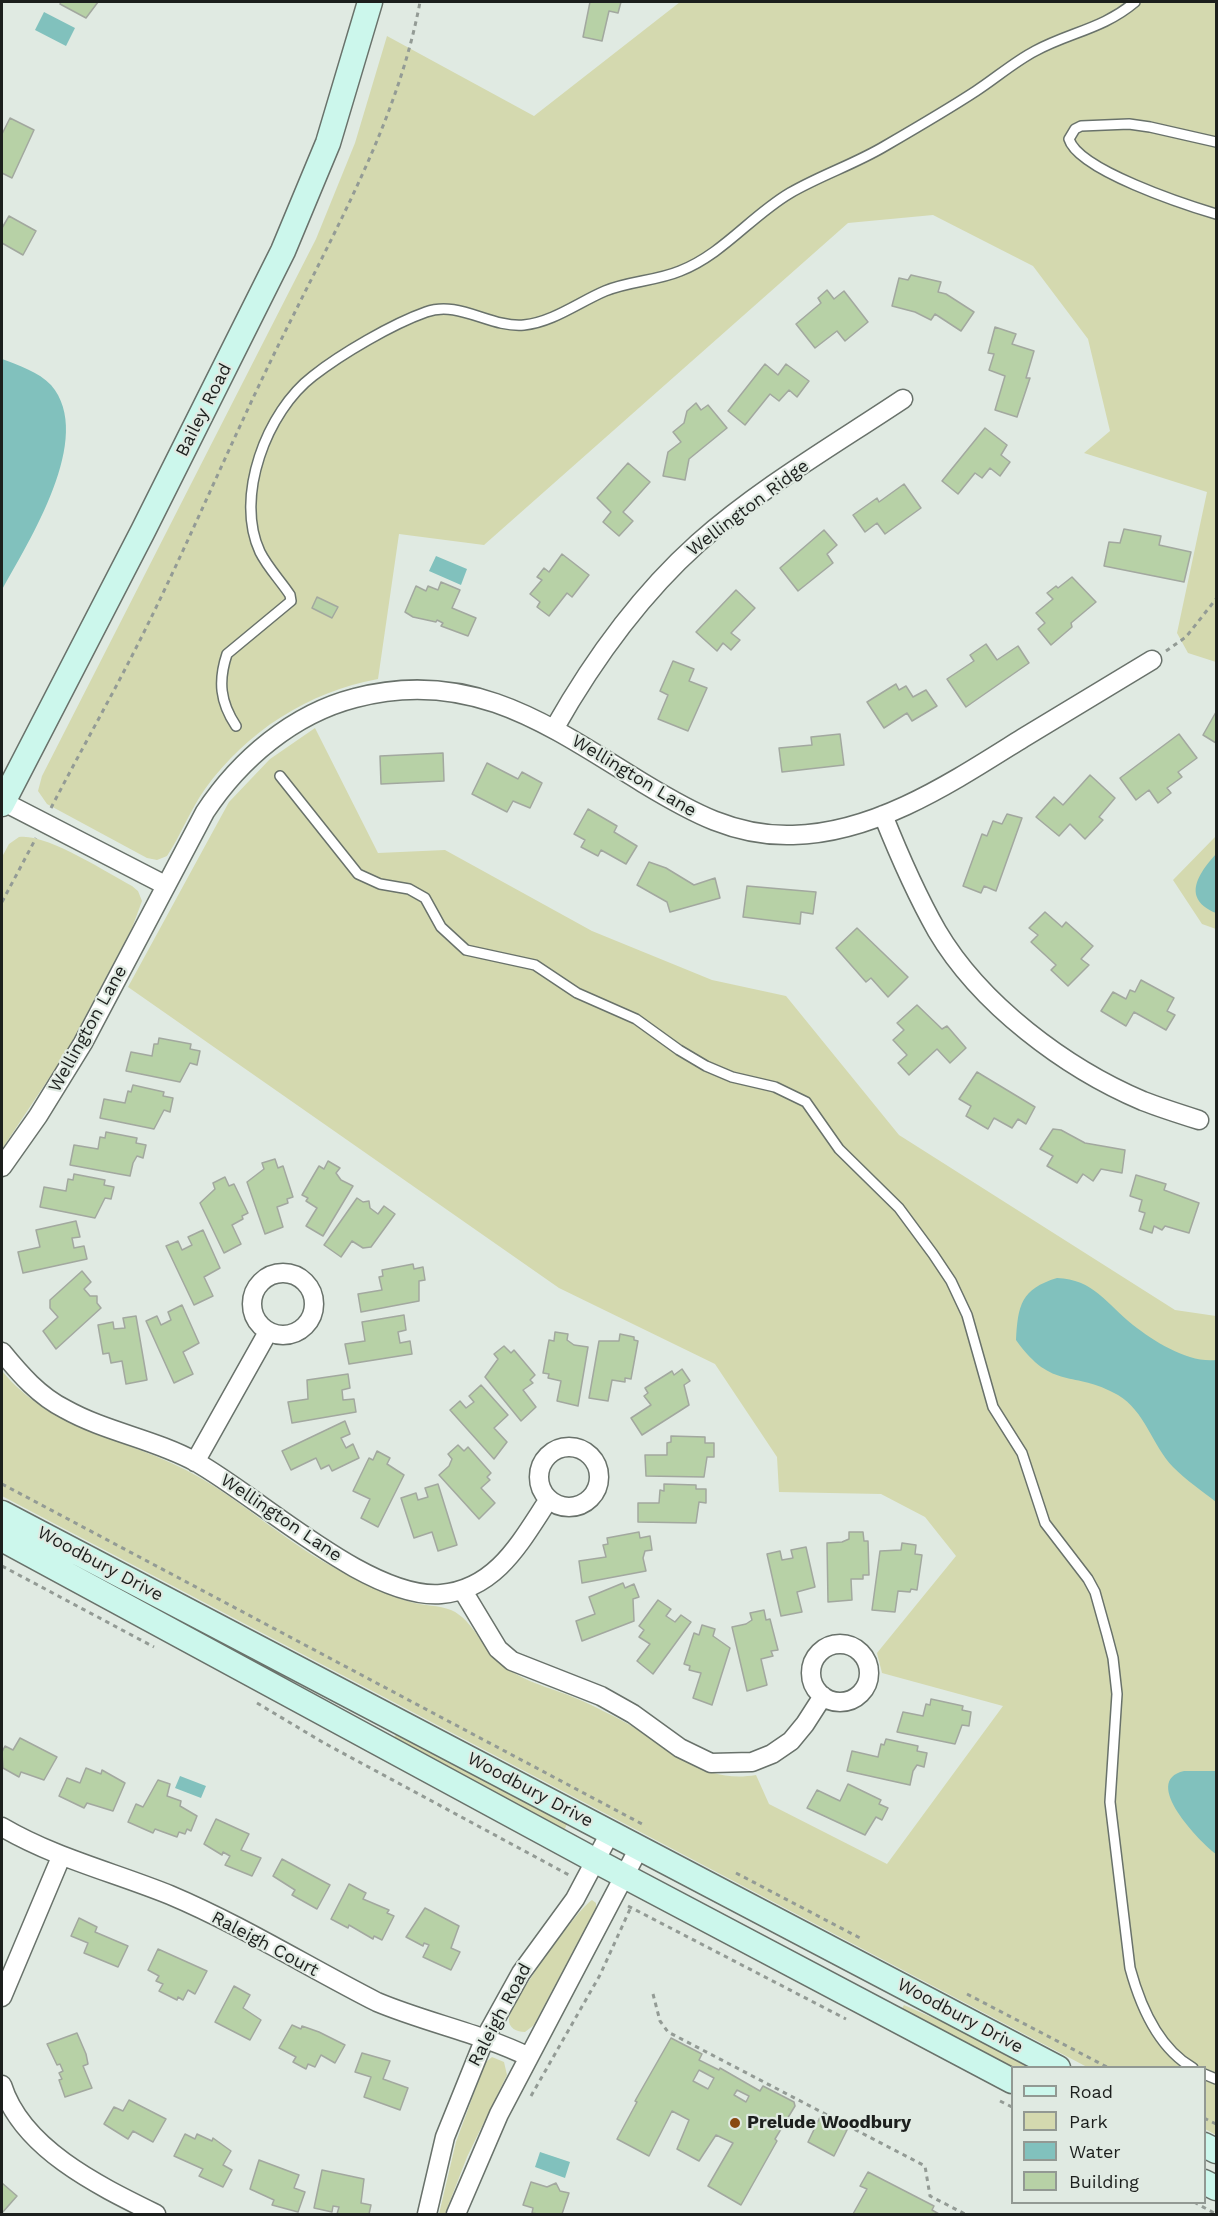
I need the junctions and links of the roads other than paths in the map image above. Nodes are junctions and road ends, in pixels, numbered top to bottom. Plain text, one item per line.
1 (370, 2) edge
2 (1135, 2) edge
3 (1216, 142) edge
4 (1216, 214) edge
5 (903, 399) dead end
6 (1152, 660) road end
7 (236, 726) dead end
8 (554, 729) junction
9 (280, 776) dead end
10 (2, 802) edge
11 (883, 815) junction
12 (165, 885) junction
13 (1199, 1120) dead end
14 (2, 1167) edge
15 (268, 1332) dead end
16 (2, 1352) edge
17 (195, 1462) junction
18 (549, 1499) dead end
19 (2, 1513) edge
20 (2, 1539) edge
21 (463, 1591) junction
22 (823, 1696) dead end
23 (2, 1827) edge
24 (610, 1833) junction
25 (643, 1837) junction
26 (61, 1857) junction
27 (596, 1861) junction
28 (625, 1876) junction
29 (2, 1997) edge
30 (485, 2038) junction
31 (529, 2057) junction
32 (1056, 2066) edge
33 (1192, 2066) edge
34 (1011, 2080) edge
35 (2, 2085) edge
36 (156, 2214) edge
37 (427, 2214) edge
38 (456, 2214) edge

1 - 10 main road, Bailey Road
2 - 7 lane
3 - 4 lane
5 - 8 street, Wellington Ridge
6 - 11 street, Wellington Lane
8 - 11 street, Wellington Lane
8 - 12 street, Wellington Lane
9 - 33 lane
10 - 12 street
11 - 13 street
12 - 14 street, Wellington Lane
15 - 17 street
16 - 17 street, Wellington Lane
17 - 21 street, Wellington Lane
18 - 21 street, Wellington Lane
19 - 24 main road, Woodbury Drive
20 - 27 main road, Woodbury Drive
21 - 22 street
23 - 26 street, Raleigh Court
24 - 25 main road, Woodbury Drive
24 - 27 street, Raleigh Road
25 - 28 street
25 - 32 main road, Woodbury Drive
26 - 29 street
26 - 30 street, Raleigh Court
27 - 28 main road, Woodbury Drive
27 - 30 street, Raleigh Road
28 - 31 street
28 - 34 main road, Woodbury Drive
30 - 31 street, Raleigh Court
30 - 37 street, Raleigh Road
31 - 38 street
35 - 36 street

